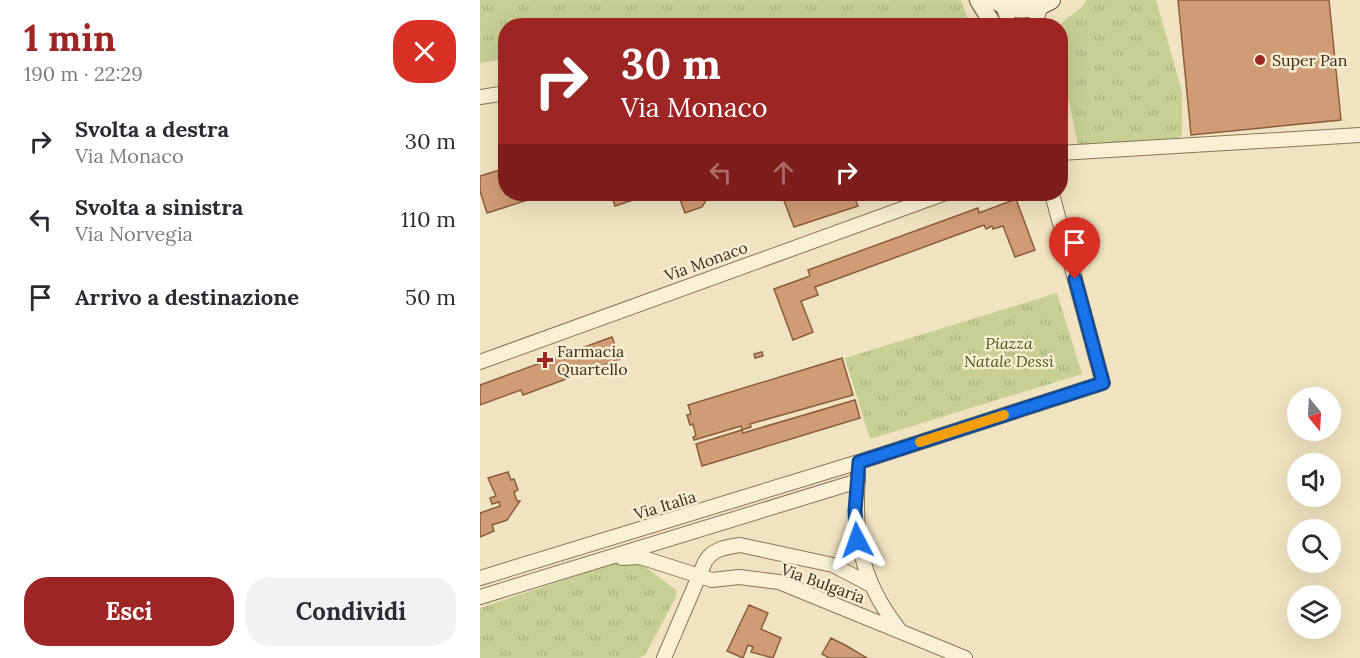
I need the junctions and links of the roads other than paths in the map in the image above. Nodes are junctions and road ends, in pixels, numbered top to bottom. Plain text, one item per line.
1 (978, 0) edge
2 (999, 3) edge
3 (1046, 3) edge
4 (989, 18) edge
5 (1006, 18) edge
6 (1038, 18) edge
7 (498, 94) edge
8 (480, 97) edge
9 (1360, 135) edge
10 (1068, 153) edge
11 (924, 201) edge
12 (1054, 201) edge
13 (480, 362) edge
14 (859, 462) junction
15 (858, 481) junction
16 (605, 558) junction
17 (697, 576) junction
18 (480, 578) edge
19 (872, 585) junction
20 (480, 597) edge
21 (879, 600) junction
22 (866, 616) junction
23 (899, 629) junction
24 (664, 658) edge
25 (965, 658) edge

1 - 4 street
2 - 3 main road
2 - 5 street
3 - 6 street
7 - 8 street
9 - 10 street
11 - 13 street, Via Monaco
12 - 14 street
14 - 15 street, Via Bulgaria
14 - 18 street, Via Italia
15 - 16 street, Via Italia
15 - 19 street, Via Bulgaria
16 - 17 street, Via Bulgaria
16 - 20 street, Via Italia
17 - 19 street, Via Bulgaria
17 - 22 street, Via Bulgaria
17 - 24 street, Via Bulgaria
19 - 21 street, Via Bulgaria
21 - 22 street, Via Bulgaria
21 - 23 street, Via Bulgaria
22 - 23 street, Via Bulgaria
23 - 25 street, Via Bulgaria

